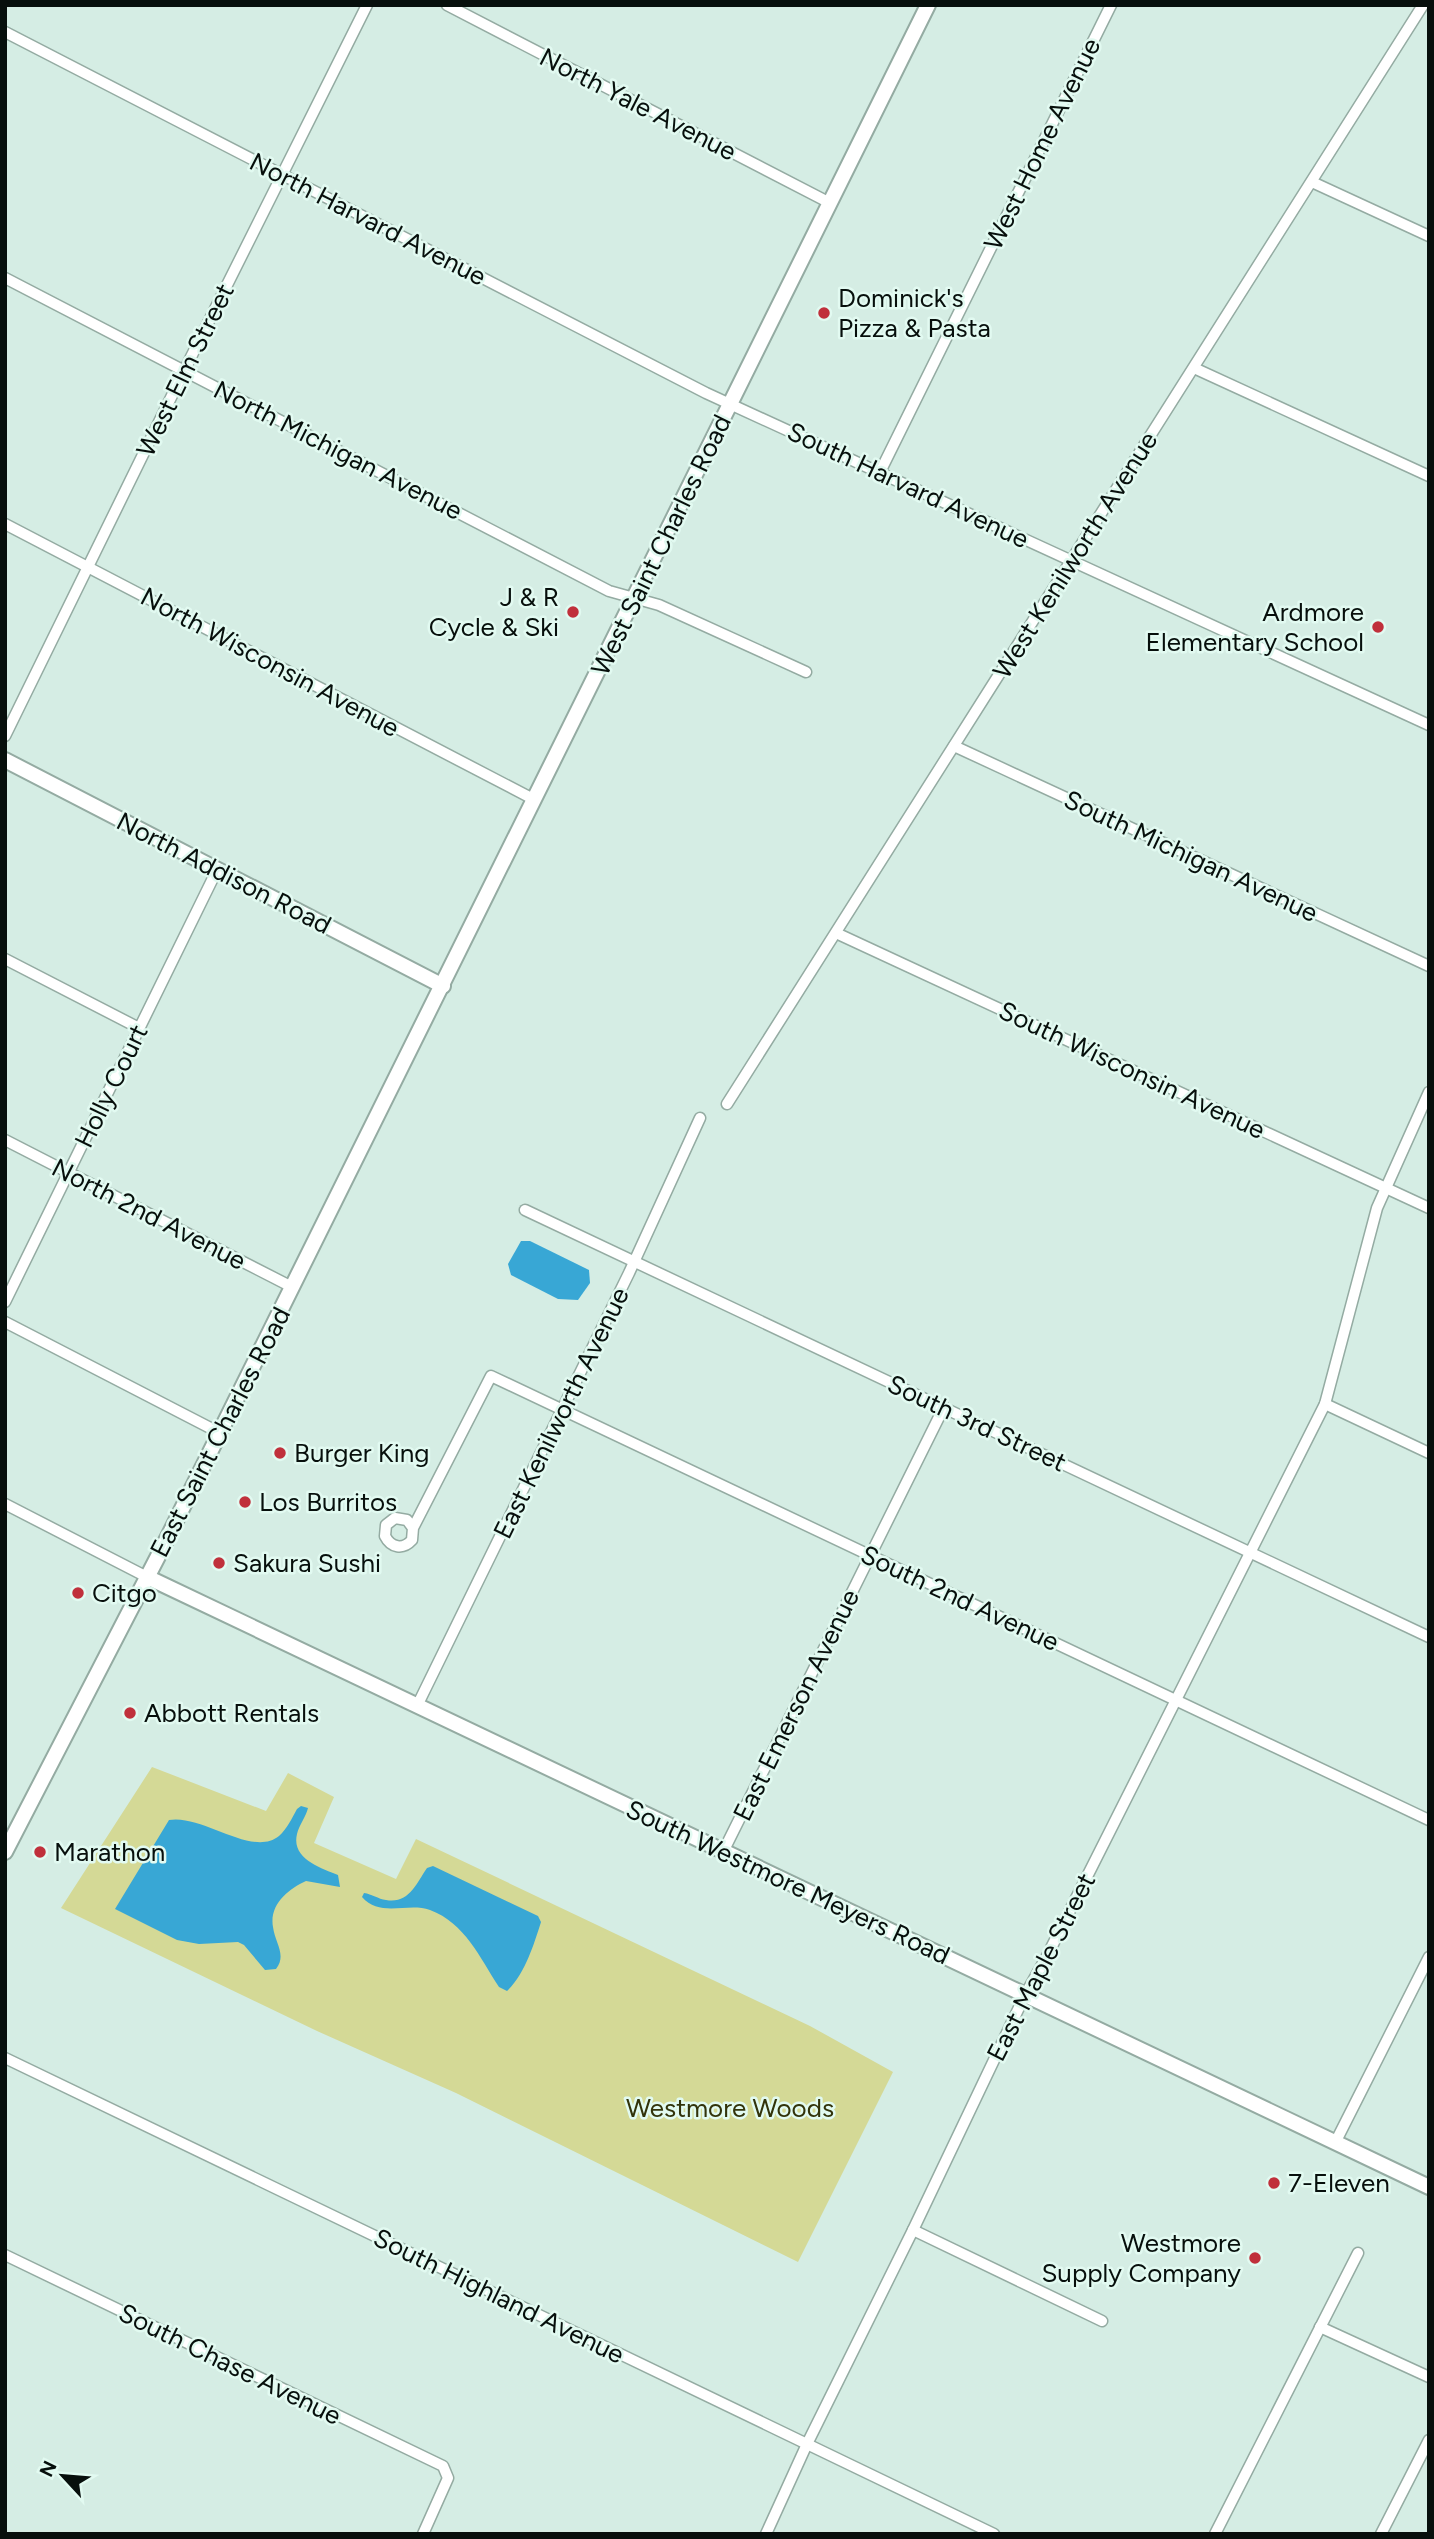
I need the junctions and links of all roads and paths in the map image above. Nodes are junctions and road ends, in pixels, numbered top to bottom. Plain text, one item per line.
1 (367, 5) edge
2 (447, 5) edge
3 (1111, 5) edge
4 (1423, 5) edge
5 (925, 6) edge
6 (5, 32) edge
7 (282, 175) junction
8 (1311, 182) junction
9 (830, 203) junction
10 (1429, 236) edge
11 (5, 278) edge
12 (1194, 368) junction
13 (184, 371) junction
14 (731, 404) junction
15 (880, 472) junction
16 (1429, 476) edge
17 (5, 524) edge
18 (1072, 560) junction
19 (88, 567) junction
20 (634, 598) junction
21 (806, 672) dead end
22 (1429, 725) edge
23 (5, 736) edge
24 (954, 747) junction
25 (5, 760) edge
26 (535, 800) junction
27 (217, 870) junction
28 (836, 933) junction
29 (5, 959) edge
30 (1429, 966) edge
31 (443, 986) junction
32 (139, 1028) junction
33 (393, 1084) joint
34 (1429, 1092) edge
35 (727, 1104) dead end
36 (700, 1118) dead end
37 (5, 1140) edge
38 (69, 1172) junction
39 (1384, 1188) junction
40 (1429, 1208) edge
41 (525, 1210) dead end
42 (635, 1262) junction
43 (292, 1287) junction
44 (5, 1302) edge
45 (5, 1322) edge
46 (1325, 1404) junction
47 (944, 1407) junction
48 (561, 1410) junction
49 (220, 1433) junction
50 (1429, 1453) edge
51 (5, 1504) edge
52 (414, 1528) dead end
53 (1250, 1553) junction
54 (870, 1556) junction
55 (147, 1577) junction
56 (1429, 1637) edge
57 (1177, 1701) junction
58 (417, 1706) junction
59 (1429, 1820) edge
60 (7, 1843) edge
61 (723, 1852) junction
62 (1429, 1957) edge
63 (1025, 1995) junction
64 (5, 2058) edge
65 (1335, 2143) junction
66 (1429, 2187) edge
67 (913, 2230) junction
68 (1358, 2253) dead end
69 (5, 2255) edge
70 (1102, 2321) dead end
71 (1320, 2328) junction
72 (1429, 2377) edge
73 (1429, 2440) edge
74 (807, 2444) junction
75 (423, 2534) edge
76 (766, 2534) edge
77 (994, 2534) edge
78 (1215, 2534) edge
79 (1381, 2534) edge

1 - 7 street, West Elm Street
2 - 9 street, North Yale Avenue
3 - 15 street, West Home Avenue
4 - 8 street, West Kenilworth Avenue
5 - 9 main road, West Saint Charles Road
6 - 7 street, North Harvard Avenue
7 - 13 street, West Elm Street
7 - 14 street, North Harvard Avenue
8 - 10 street
8 - 12 street, West Kenilworth Avenue
9 - 14 main road, West Saint Charles Road
11 - 13 street, North Michigan Avenue
12 - 16 street
12 - 18 street, West Kenilworth Avenue
13 - 19 street, West Elm Street
13 - 20 street, North Michigan Avenue
14 - 15 street, South Harvard Avenue
14 - 20 main road, West Saint Charles Road
15 - 18 street, South Harvard Avenue
17 - 19 street, North Wisconsin Avenue
18 - 22 street, South Harvard Avenue
18 - 24 street, West Kenilworth Avenue
19 - 23 street, West Elm Street
19 - 26 street, North Wisconsin Avenue
20 - 21 street
20 - 26 main road, West Saint Charles Road
24 - 28 street, West Kenilworth Avenue
24 - 30 street, South Michigan Avenue
25 - 27 main road, North Addison Road
26 - 31 main road, West Saint Charles Road
27 - 31 main road, North Addison Road
27 - 32 street, Holly Court
28 - 35 street, West Kenilworth Avenue
28 - 39 street, South Wisconsin Avenue
29 - 32 street
31 - 33 main road, West Saint Charles Road
32 - 38 street, Holly Court
33 - 43 main road, East Saint Charles Road
34 - 39 street, East Maple Street
36 - 42 street, East Kenilworth Avenue
37 - 38 street, North 2nd Avenue
38 - 43 street, North 2nd Avenue
38 - 44 street, Holly Court
39 - 40 street, South Wisconsin Avenue
39 - 46 street, East Maple Street
41 - 42 street, South 3rd Street
42 - 47 street, South 3rd Street
42 - 48 street, East Kenilworth Avenue
43 - 49 main road, East Saint Charles Road
45 - 49 street
46 - 50 street
46 - 53 street, East Maple Street
47 - 53 street, South 3rd Street
47 - 54 street, East Emerson Avenue
48 - 52 street, South 2nd Avenue
48 - 54 street, South 2nd Avenue
48 - 58 street, East Kenilworth Avenue
49 - 55 main road, East Saint Charles Road
51 - 55 street
53 - 56 street, South 3rd Street
53 - 57 street, East Maple Street
54 - 57 street, South 2nd Avenue
54 - 61 street, East Emerson Avenue
55 - 58 main road, South Westmore Meyers Road
55 - 60 main road, East Saint Charles Road
57 - 59 street, South 2nd Avenue
57 - 63 street, East Maple Street
58 - 61 main road, South Westmore Meyers Road
61 - 63 main road, South Westmore Meyers Road
62 - 65 street
63 - 65 main road, South Westmore Meyers Road
63 - 67 street, East Maple Street
64 - 74 street, South Highland Avenue
65 - 66 main road, South Westmore Meyers Road
67 - 70 street
67 - 74 street, East Maple Street
68 - 71 street
69 - 75 street, South Chase Avenue
71 - 72 street
71 - 78 street
73 - 79 street
74 - 76 street, East Maple Street
74 - 77 street, South Highland Avenue

